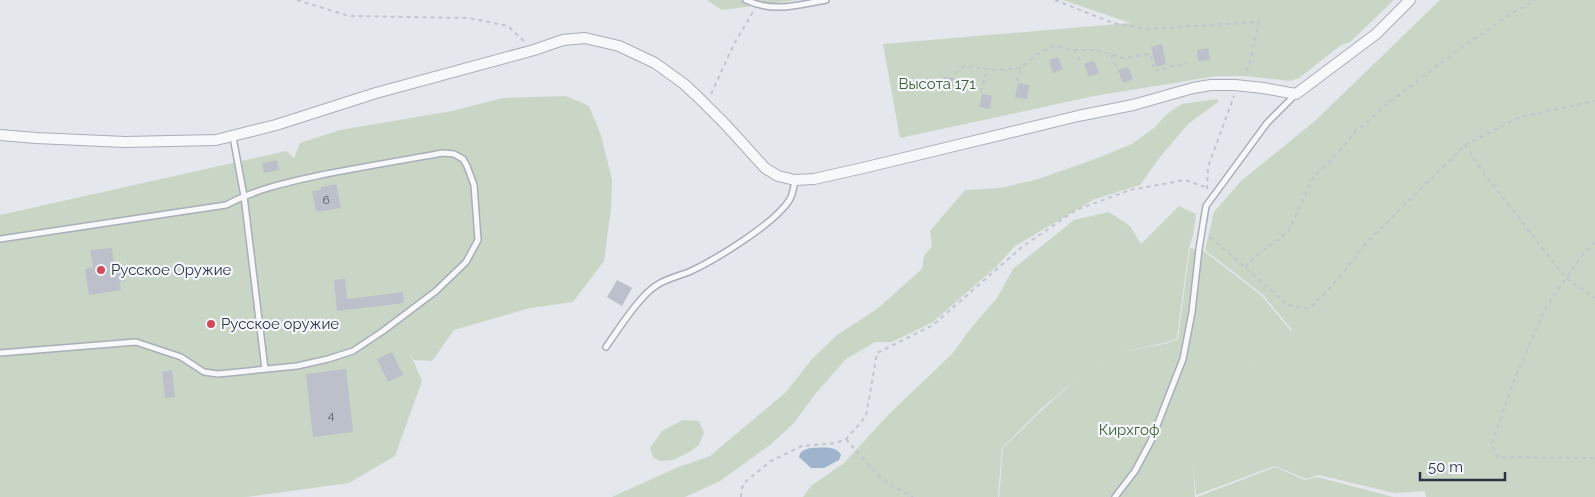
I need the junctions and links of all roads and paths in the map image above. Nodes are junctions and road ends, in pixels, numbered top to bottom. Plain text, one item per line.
1 (297, 0) edge
2 (746, 0) edge
3 (826, 0) edge
4 (1056, 0) edge
5 (1410, 0) edge
6 (1535, 0) edge
7 (757, 5) junction
8 (534, 50) junction
9 (1074, 50) junction
10 (1112, 55) junction
11 (1081, 62) dead end
12 (1187, 63) dead end
13 (1024, 65) junction
14 (1117, 68) dead end
15 (990, 69) junction
16 (955, 73) dead end
17 (1244, 76) dead end
18 (1017, 82) dead end
19 (1238, 85) junction
20 (981, 92) dead end
21 (1296, 94) junction
22 (1595, 101) edge
23 (706, 106) junction
24 (0, 134) edge
25 (233, 137) junction
26 (1465, 145) junction
27 (795, 180) junction
28 (1218, 191) junction
29 (244, 196) junction
30 (1206, 206) junction
31 (1202, 231) junction
32 (0, 239) edge
33 (1595, 242) edge
34 (1244, 268) junction
35 (1566, 278) junction
36 (1595, 298) edge
37 (606, 347) dead end
38 (0, 353) edge
39 (265, 369) junction
40 (846, 439) junction
41 (1595, 458) edge
42 (741, 497) edge
43 (913, 497) edge
44 (1116, 497) edge

1 - 8 path
2 - 7 lane
3 - 7 lane
4 - 17 path
5 - 21 street
6 - 34 path
7 - 23 path
8 - 23 street
8 - 25 street
9 - 10 path
9 - 11 path
9 - 13 path
10 - 12 path
10 - 14 path
13 - 15 path
13 - 18 path
15 - 16 path
15 - 20 path
19 - 21 street
19 - 27 street
19 - 30 path
21 - 28 lane
22 - 26 path
23 - 27 street
24 - 25 street
25 - 29 lane
26 - 34 path
26 - 35 path
27 - 37 lane
28 - 30 lane
28 - 40 path
29 - 32 lane
29 - 39 lane
29 - 39 lane
30 - 31 lane
31 - 34 path
31 - 44 lane
33 - 35 path
35 - 36 path
35 - 41 path
38 - 39 lane
40 - 42 path
40 - 43 path

